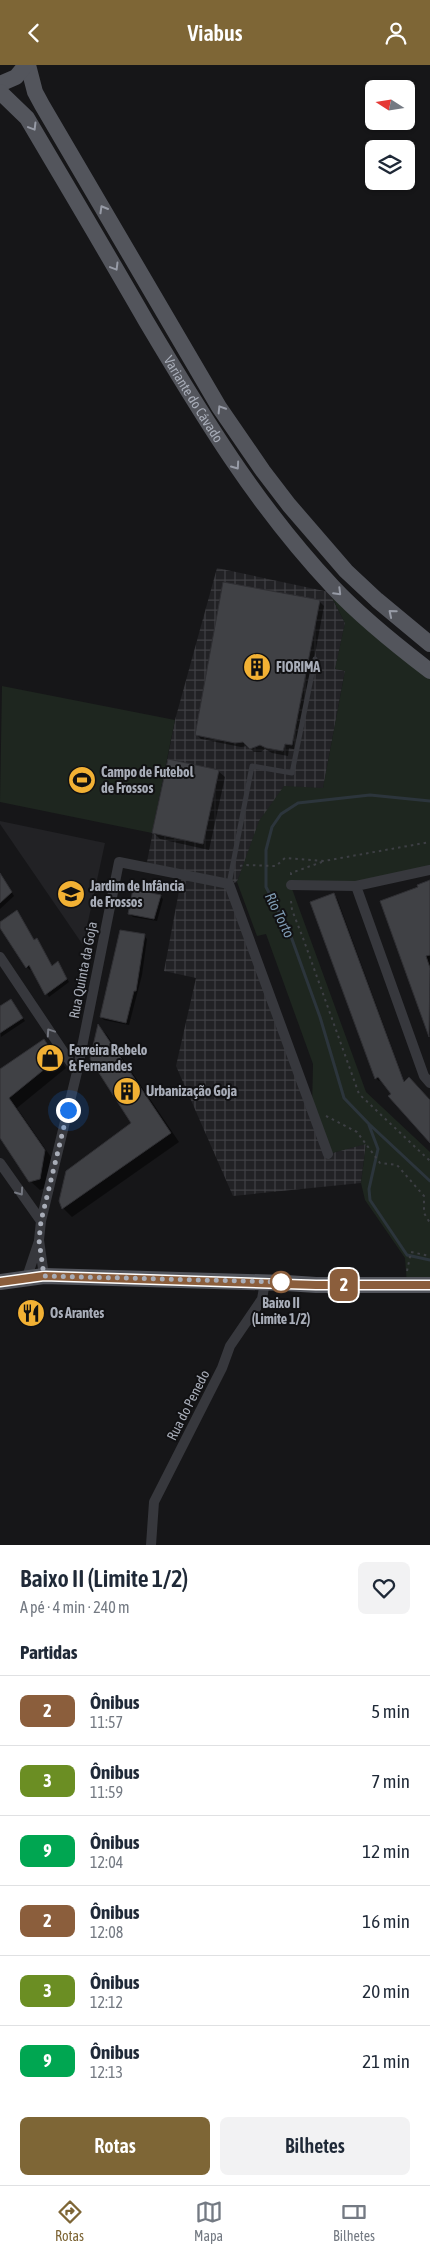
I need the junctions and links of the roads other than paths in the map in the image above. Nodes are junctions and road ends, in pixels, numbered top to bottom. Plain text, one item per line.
1 (27, 65) edge
2 (0, 84) edge
3 (0, 92) edge
4 (430, 643) edge
5 (315, 659) dead end
6 (430, 671) edge
7 (430, 870) edge
8 (229, 884) junction
9 (291, 885) road end
10 (356, 886) junction
11 (0, 957) edge
12 (77, 1072) junction
13 (430, 1083) edge
14 (328, 1154) dead end
15 (0, 1163) edge
16 (41, 1221) junction
17 (39, 1240) junction
18 (44, 1276) junction
19 (27, 1277) junction
20 (0, 1282) edge
21 (265, 1282) junction
22 (430, 1285) edge
23 (151, 1545) edge

1 - 2 main road, Variante do Cávado
4 -> 1 main road, Variante do Cávado
3 -> 6 main road, Variante do Cávado
5 - 8 lane
7 - 10 street
8 - 12 street, Rua Quinta da Goja
8 - 14 street
9 - 10 street
10 - 13 street
12 -> 11 street
12 - 16 street, Rua Quinta da Goja
15 -> 16 street
16 - 17 street, Rua Quinta da Goja
17 - 18 street, Rua Quinta da Goja
17 - 19 street, Rua Quinta da Goja
18 - 19 main road
18 - 21 main road
19 - 20 main road
21 - 22 main road
21 - 23 street, Rua do Penedo

